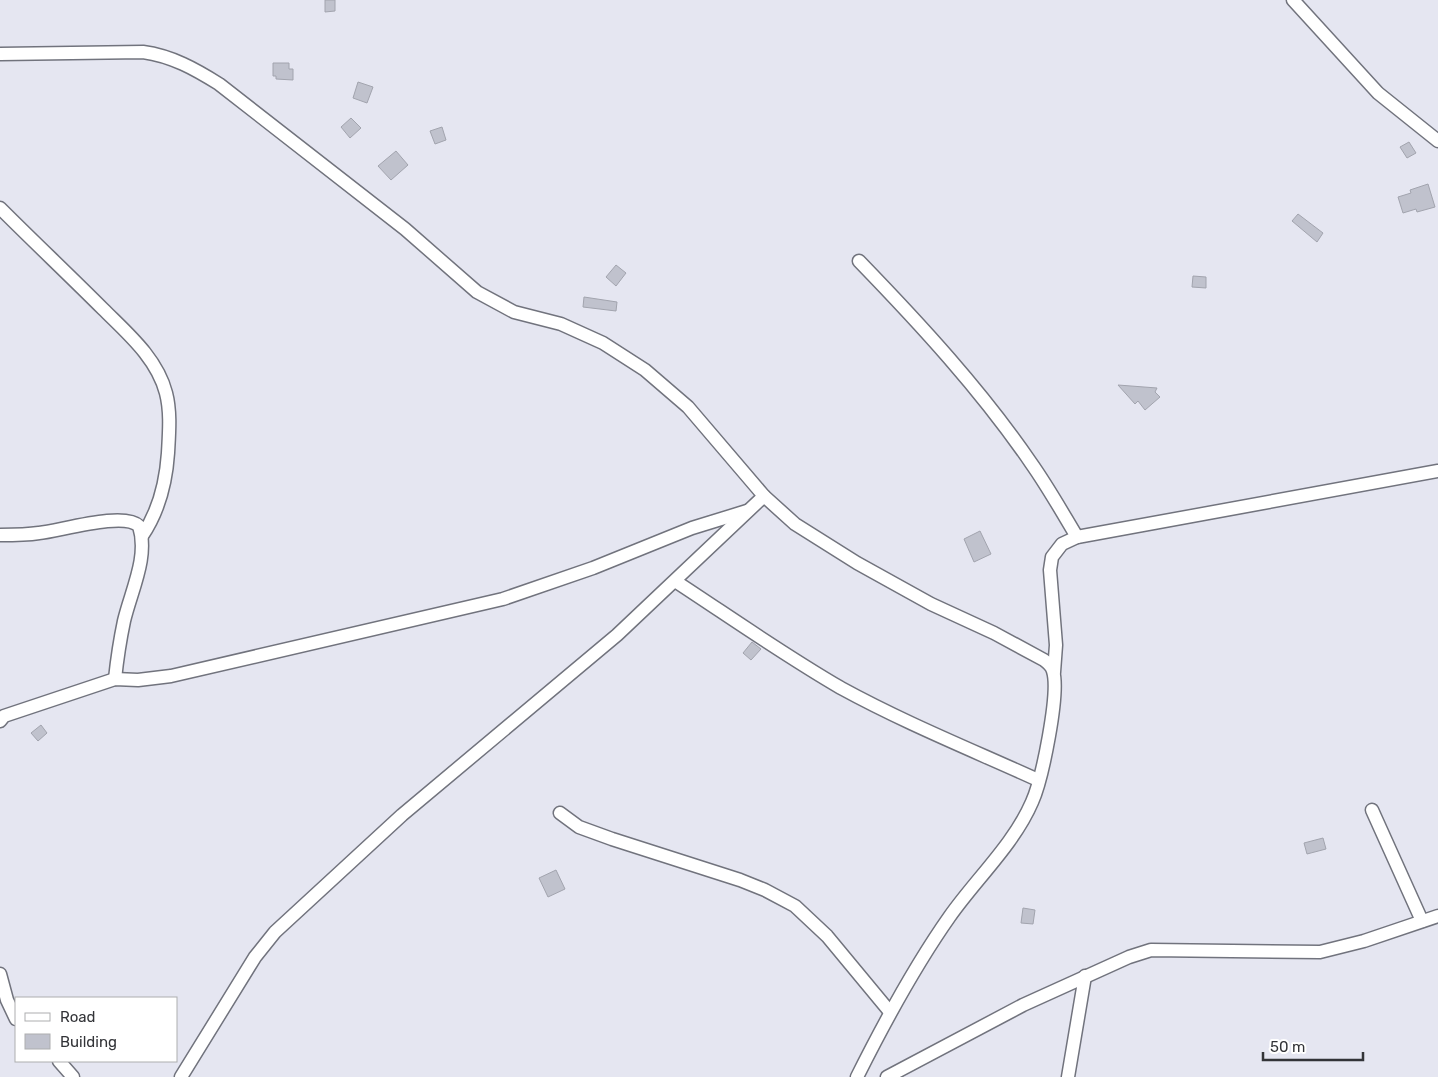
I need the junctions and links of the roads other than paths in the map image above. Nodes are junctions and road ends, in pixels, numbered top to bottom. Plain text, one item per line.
1 (1293, 0) edge
2 (0, 54) edge
3 (1438, 141) edge
4 (0, 208) edge
5 (859, 260) dead end
6 (1438, 471) edge
7 (764, 496) junction
8 (749, 511) junction
9 (0, 535) edge
10 (142, 536) junction
11 (1077, 537) junction
12 (675, 581) junction
13 (1054, 672) junction
14 (115, 679) junction
15 (0, 721) edge
16 (1038, 780) junction
17 (1372, 810) dead end
18 (560, 813) dead end
19 (1438, 916) edge
20 (1422, 922) junction
21 (0, 974) edge
22 (1085, 976) junction
23 (890, 1012) junction
24 (15, 1016) edge
25 (60, 1062) edge
26 (73, 1077) edge
27 (181, 1077) edge
28 (857, 1077) edge
29 (888, 1077) edge
30 (1068, 1077) edge

1 - 3 street
2 - 7 street
4 - 10 street
5 - 11 street
6 - 11 street
7 - 8 street
7 - 13 street
8 - 12 street
8 - 14 street
9 - 10 street
10 - 14 street
11 - 13 street
12 - 16 street
12 - 27 street
13 - 16 street
14 - 15 street
16 - 23 street
17 - 20 street
18 - 23 street
19 - 20 street
20 - 22 street
21 - 24 street
22 - 29 street
22 - 30 street
23 - 28 street
25 - 26 street

